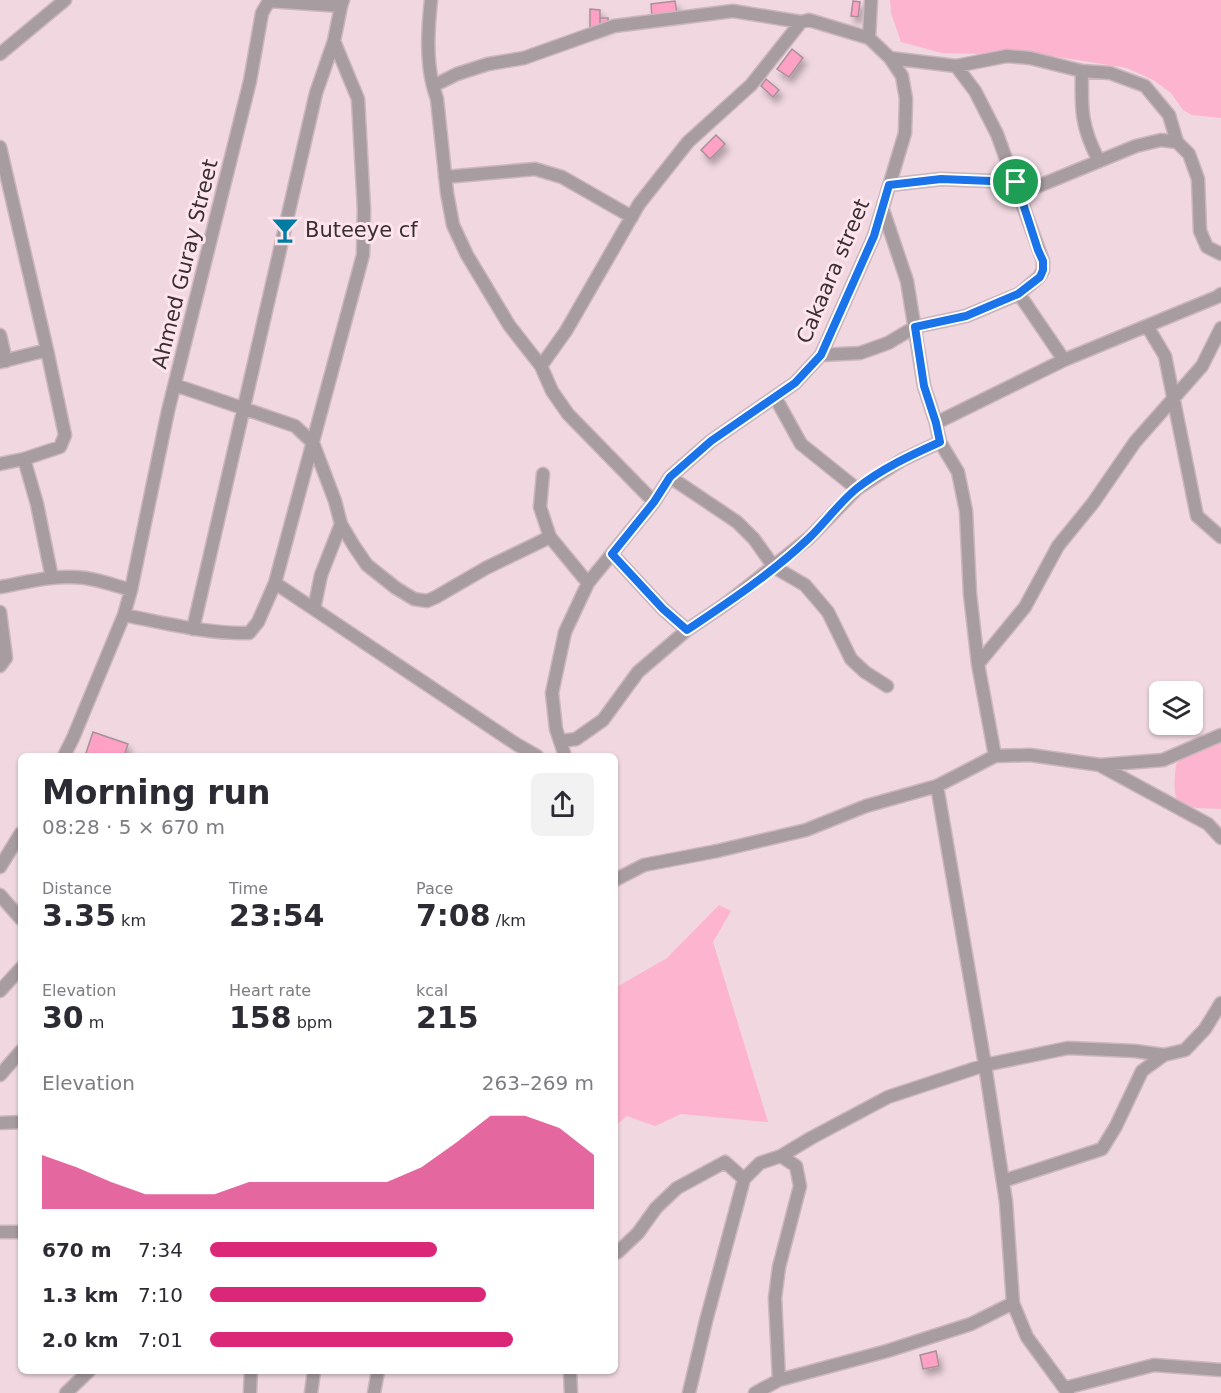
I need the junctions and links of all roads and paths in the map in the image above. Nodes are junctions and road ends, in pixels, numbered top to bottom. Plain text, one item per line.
1 (64, 0) edge
2 (268, 0) edge
3 (431, 0) edge
4 (872, 0) edge
5 (342, 3) edge
6 (801, 22) junction
7 (869, 38) junction
8 (334, 41) junction
9 (0, 54) edge
10 (890, 58) junction
11 (956, 66) junction
12 (1082, 71) junction
13 (433, 86) junction
14 (1177, 142) junction
15 (0, 147) edge
16 (1099, 161) junction
17 (445, 177) junction
18 (889, 185) junction
19 (1018, 188) junction
20 (883, 210) junction
21 (632, 217) junction
22 (1221, 254) edge
23 (1018, 294) junction
24 (1221, 294) edge
25 (1147, 326) junction
26 (915, 327) junction
27 (1221, 328) edge
28 (0, 335) edge
29 (47, 350) junction
30 (821, 355) junction
31 (1064, 360) junction
32 (3, 362) edge
33 (541, 366) junction
34 (175, 385) junction
35 (775, 397) junction
36 (1174, 399) junction
37 (243, 408) junction
38 (936, 423) junction
39 (940, 442) junction
40 (313, 443) junction
41 (24, 459) junction
42 (0, 464) edge
43 (543, 474) dead end
44 (670, 477) junction
45 (857, 489) junction
46 (654, 502) junction
47 (341, 524) junction
48 (550, 537) junction
49 (1221, 537) edge
50 (612, 554) junction
51 (774, 567) junction
52 (52, 578) junction
53 (275, 583) junction
54 (588, 583) junction
55 (0, 587) edge
56 (131, 590) junction
57 (314, 609) junction
58 (0, 612) edge
59 (124, 615) junction
60 (193, 629) junction
61 (687, 630) junction
62 (978, 664) junction
63 (0, 666) edge
64 (887, 686) dead end
65 (1221, 735) edge
66 (561, 741) junction
67 (66, 753) edge
68 (532, 753) edge
69 (564, 753) edge
70 (995, 756) junction
71 (1100, 765) junction
72 (937, 786) junction
73 (18, 838) edge
74 (1221, 838) edge
75 (0, 867) edge
76 (618, 876) edge
77 (0, 895) edge
78 (18, 916) edge
79 (18, 971) edge
80 (0, 991) edge
81 (1221, 1003) edge
82 (18, 1054) edge
83 (1164, 1055) junction
84 (985, 1065) junction
85 (0, 1075) edge
86 (18, 1122) edge
87 (0, 1123) edge
88 (781, 1156) junction
89 (744, 1179) junction
90 (1003, 1180) junction
91 (0, 1232) edge
92 (18, 1232) edge
93 (618, 1252) edge
94 (1013, 1302) junction
95 (1221, 1370) edge
96 (86, 1374) edge
97 (251, 1374) edge
98 (314, 1374) edge
99 (377, 1374) edge
100 (570, 1374) edge
101 (779, 1380) junction
102 (1066, 1390) edge
103 (66, 1393) edge
104 (250, 1393) edge
105 (311, 1393) edge
106 (374, 1393) edge
107 (571, 1393) edge
108 (689, 1393) edge
109 (755, 1393) edge

1 - 9 street
2 - 5 street, Ahmed Guray Street
2 - 34 street, Ahmed Guray Street
3 - 13 street
4 - 7 street
5 - 8 street
6 - 7 street
6 - 13 street
6 - 21 street
7 - 10 street, Cakaara street
8 - 37 street
8 - 40 street
10 - 11 street
10 - 18 street, Cakaara street
11 - 12 street
11 - 19 street
12 - 14 street
12 - 16 street
13 - 17 street
14 - 16 street
14 - 22 street
15 - 29 street
16 - 19 street
17 - 21 street
17 - 33 street
18 - 19 street
18 - 20 street, Cakaara street
19 - 23 street
20 - 26 street
20 - 30 street, Cakaara street
21 - 33 street
23 - 26 street
23 - 31 street
24 - 25 street
25 - 31 street
25 - 36 street
26 - 30 street
26 - 38 street
27 - 36 street
28 - 32 street
29 - 32 street
29 - 41 street
30 - 35 street, Cakaara street
31 - 38 street
33 - 46 street
34 - 37 street
34 - 56 street, Ahmed Guray Street
35 - 44 street, Cakaara street
35 - 45 street
36 - 49 street
36 - 62 street
37 - 40 street
37 - 60 street
38 - 39 street
39 - 45 street
39 - 62 street
40 - 47 street
40 - 53 street
41 - 42 street
41 - 52 street
43 - 48 street
44 - 46 street, Cakaara street
44 - 51 street
45 - 51 street
46 - 50 street, Cakaara street
47 - 48 street
47 - 57 street
48 - 54 street
50 - 54 street, Cakaara street
50 - 61 street
51 - 61 street
51 - 64 street
52 - 55 street
52 - 56 street
53 - 57 street
53 - 60 street
54 - 66 street, Cakaara street
56 - 59 street, Ahmed Guray Street
57 - 68 street
58 - 63 street
59 - 60 street
59 - 67 street, Ahmed Guray Street
61 - 66 street
62 - 70 street
65 - 71 street
66 - 69 street, Cakaara street
70 - 71 street
70 - 72 street
71 - 74 street
72 - 76 street
72 - 84 street
73 - 75 street
77 - 78 street
79 - 80 street
81 - 83 street
82 - 85 street
83 - 84 street
83 - 90 street
84 - 88 street
84 - 90 street
86 - 87 street
88 - 89 street
88 - 101 street
89 - 93 street
89 - 108 street
90 - 94 street
91 - 92 street
94 - 101 street
94 - 102 street
95 - 102 street
96 - 103 street
97 - 104 street
98 - 105 street
99 - 106 street
100 - 107 street
101 - 109 street

